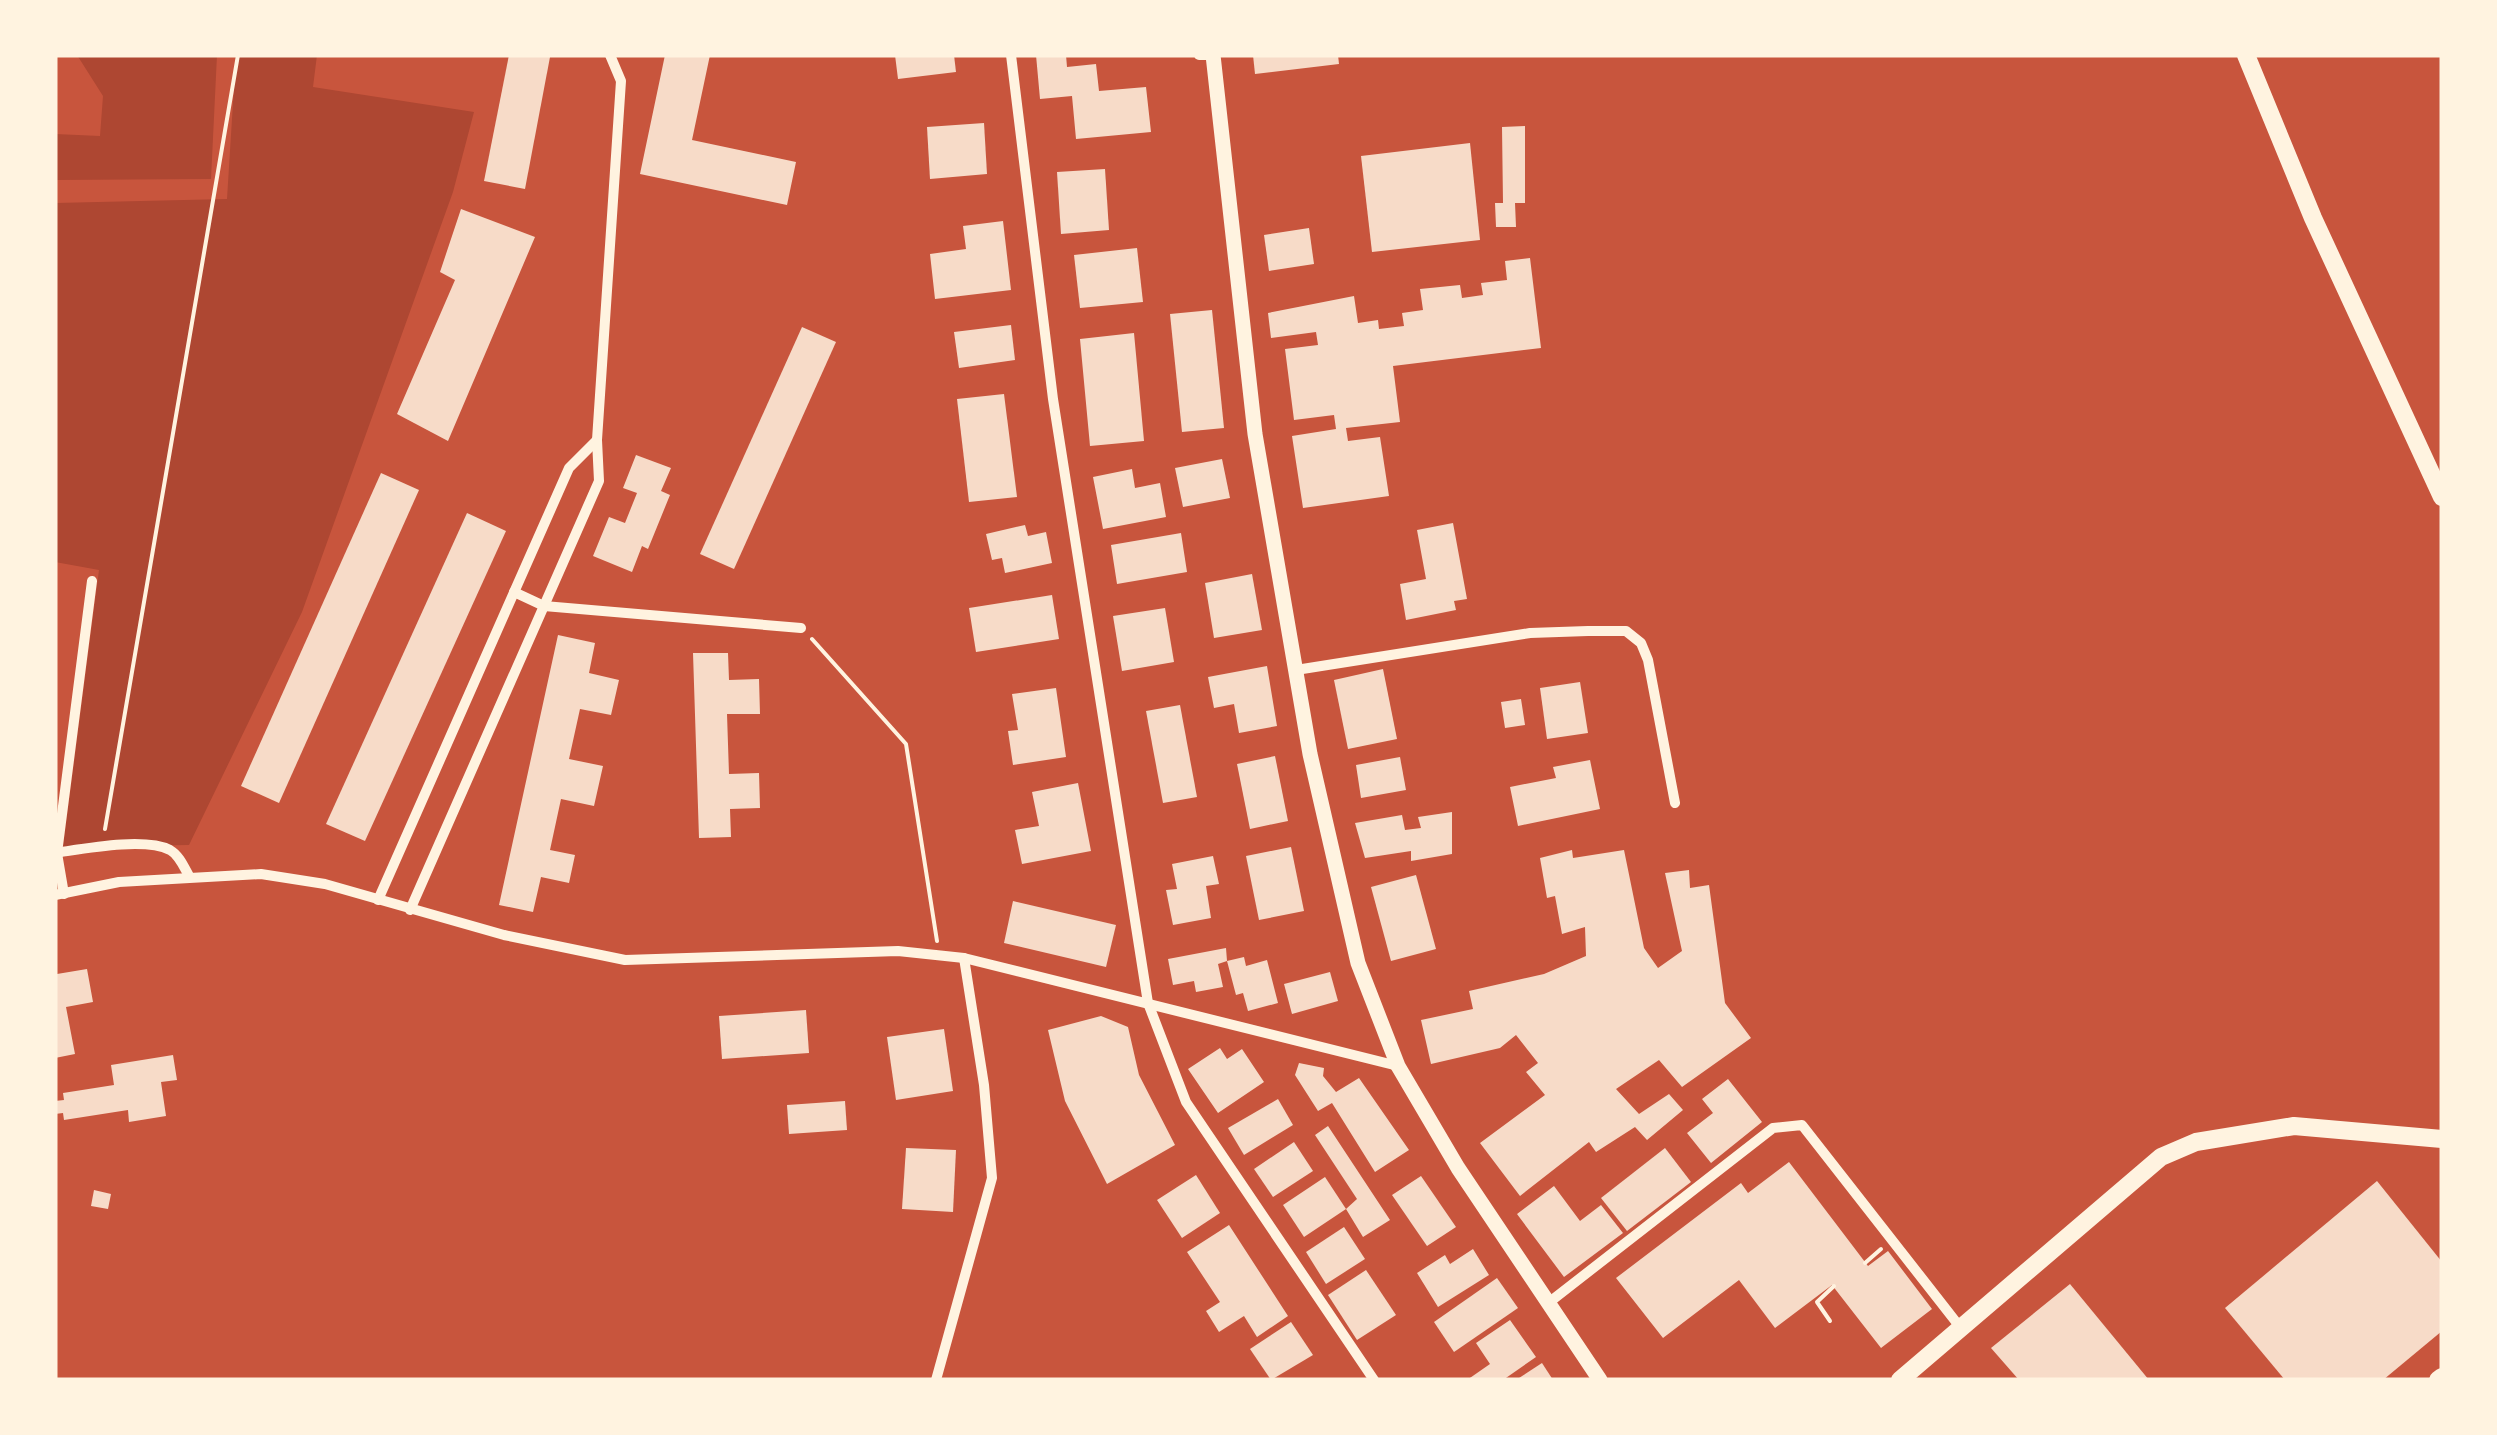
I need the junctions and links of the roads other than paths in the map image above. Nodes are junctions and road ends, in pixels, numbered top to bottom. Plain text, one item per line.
1 (610, 55) edge
2 (1011, 55) edge
3 (1199, 55) edge
4 (1212, 55) edge
5 (2246, 55) edge
6 (598, 440) junction
7 (2442, 497) edge
8 (92, 581) dead end
9 (514, 592) junction
10 (544, 606) junction
11 (801, 628) road end
12 (1296, 670) junction
13 (1675, 803) dead end
14 (56, 853) edge
15 (190, 876) junction
16 (59, 894) edge
17 (378, 900) junction
18 (410, 910) junction
19 (964, 958) junction
20 (1148, 1003) junction
21 (1398, 1066) junction
22 (2442, 1139) edge
23 (1546, 1305) junction
24 (1960, 1327) junction
25 (936, 1380) edge
26 (1374, 1380) edge
27 (1600, 1380) edge
28 (1900, 1380) edge

1 - 6 street
2 - 20 street
3 - 4 street
4 - 12 street
5 - 7 main road
6 - 9 street
6 - 10 street
8 - 14 street
9 - 10 street
9 - 17 street
10 - 11 street
10 - 18 street
12 - 13 street
12 - 21 street
14 - 15 street
14 - 16 street
15 - 16 street
15 - 17 street
17 - 18 street
18 - 19 street
19 - 20 street
19 - 25 street
20 - 21 street
20 - 26 street
21 - 23 street
22 - 24 main road
23 - 24 street
23 - 27 street
24 - 28 main road

